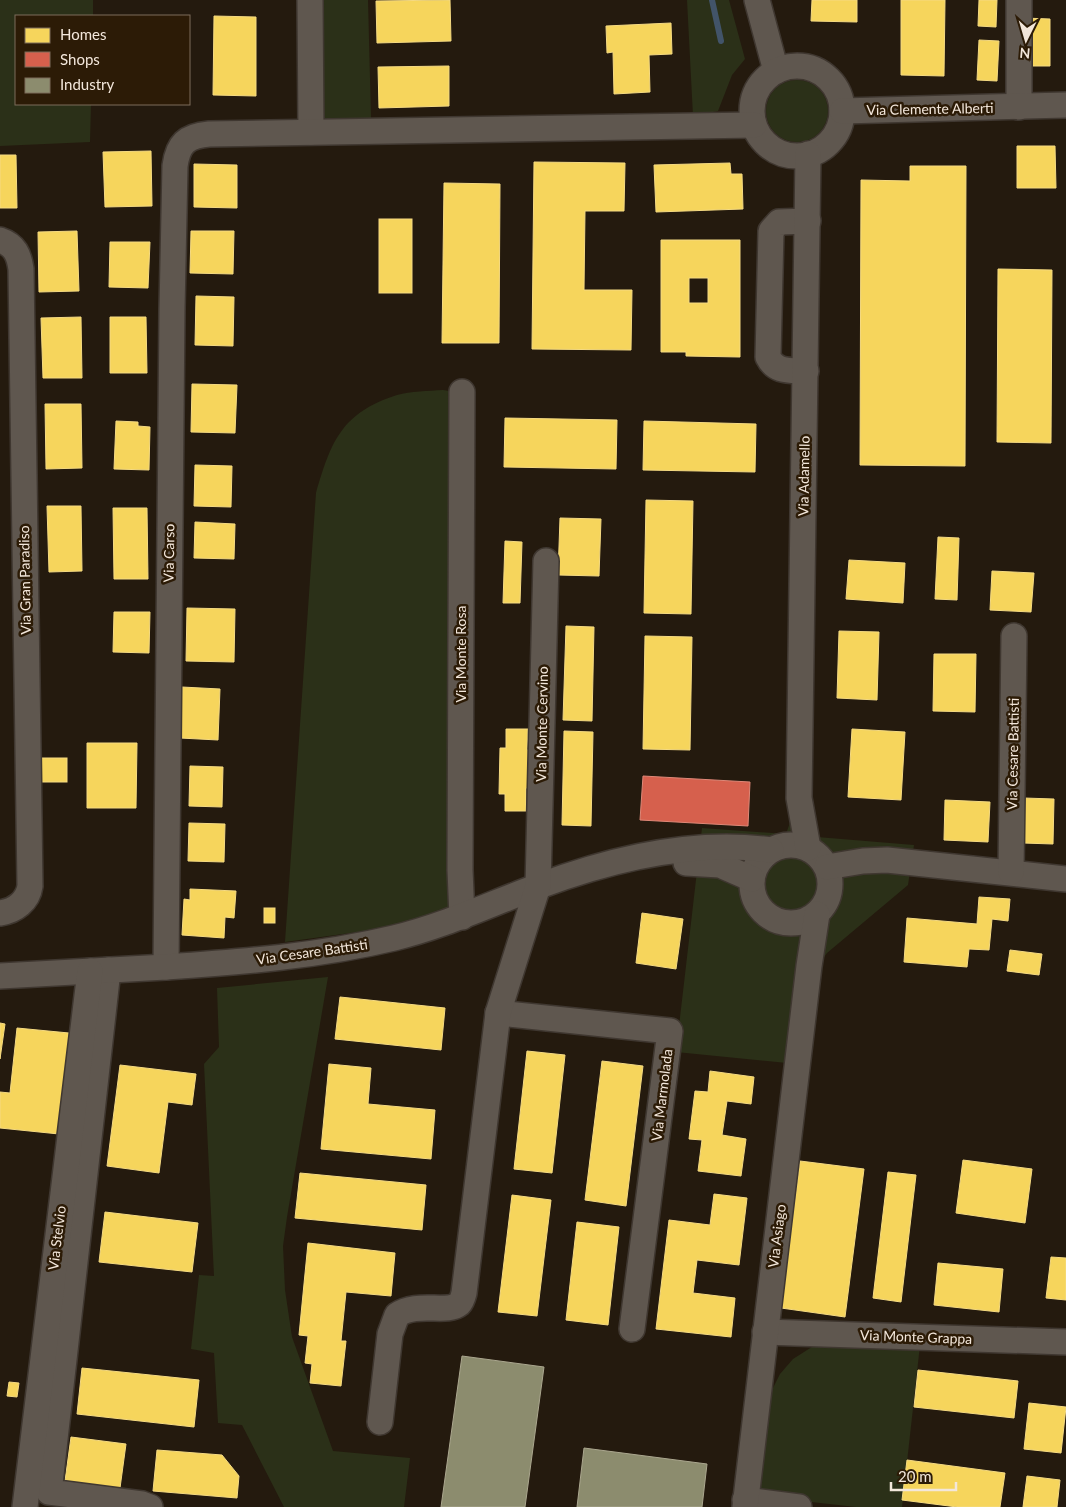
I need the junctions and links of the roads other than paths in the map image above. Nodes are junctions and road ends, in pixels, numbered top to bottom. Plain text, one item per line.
1 (310, 0) edge
2 (757, 0) edge
3 (1019, 0) edge
4 (776, 71) junction
5 (1066, 105) edge
6 (1019, 107) junction
7 (842, 111) junction
8 (754, 125) junction
9 (311, 132) junction
10 (808, 154) junction
11 (808, 221) junction
12 (0, 240) edge
13 (806, 371) junction
14 (462, 392) dead end
15 (546, 561) dead end
16 (1014, 636) dead end
17 (798, 798) junction
18 (777, 848) junction
19 (808, 848) junction
20 (611, 864) junction
21 (827, 867) junction
22 (1011, 872) junction
23 (752, 879) junction
24 (1066, 879) edge
25 (538, 886) junction
26 (0, 913) edge
27 (817, 914) junction
28 (462, 917) junction
29 (783, 922) junction
30 (809, 966) junction
31 (166, 967) junction
32 (99, 971) junction
33 (0, 976) edge
34 (498, 1012) junction
35 (632, 1329) dead end
36 (765, 1332) junction
37 (1066, 1342) edge
38 (380, 1422) dead end
39 (49, 1492) junction
40 (745, 1503) edge
41 (25, 1506) edge
42 (150, 1507) edge
43 (799, 1507) edge

1 - 9 street
2 - 4 street
3 - 6 street
4 - 7 street
4 - 8 street
5 - 6 street, Via Clemente Alberti
6 - 7 street, Via Clemente Alberti
7 - 10 street
8 - 9 street
8 - 10 street
9 - 31 street, Via Carso
10 - 11 street, Via Adamello
11 - 13 street, Via Adamello
11 - 13 street
12 - 26 street, Via Gran Paradiso
13 - 17 street, Via Adamello
14 - 28 street, Via Monte Rosa
15 - 25 street, Via Monte Cervino
16 - 22 street, Via Cesare Battisti
17 - 18 street, Via Adamello
17 - 19 street, Via Adamello
18 - 19 street
18 - 20 street, Via Cesare Battisti
18 - 23 street
19 - 21 street
20 - 23 street, Via Cesare Battisti
20 - 25 street, Via Cesare Battisti
21 - 22 street
21 - 27 street
22 - 24 street
23 - 29 street
25 - 28 street, Via Cesare Battisti
25 - 34 street
27 - 29 street
27 - 30 street, Via Asiago
28 - 31 street, Via Cesare Battisti
29 - 30 street
30 - 36 street, Via Asiago
31 - 32 street, Via Cesare Battisti
32 - 33 street, Via Cesare Battisti
32 - 39 street, Via Stelvio
32 - 41 street, Via Stelvio
34 - 35 street, Via Marmolada
34 - 38 street
36 - 37 street, Via Monte Grappa
36 - 40 street, Via Asiago
39 - 41 street, Via Stelvio
39 - 42 street
40 - 43 street

